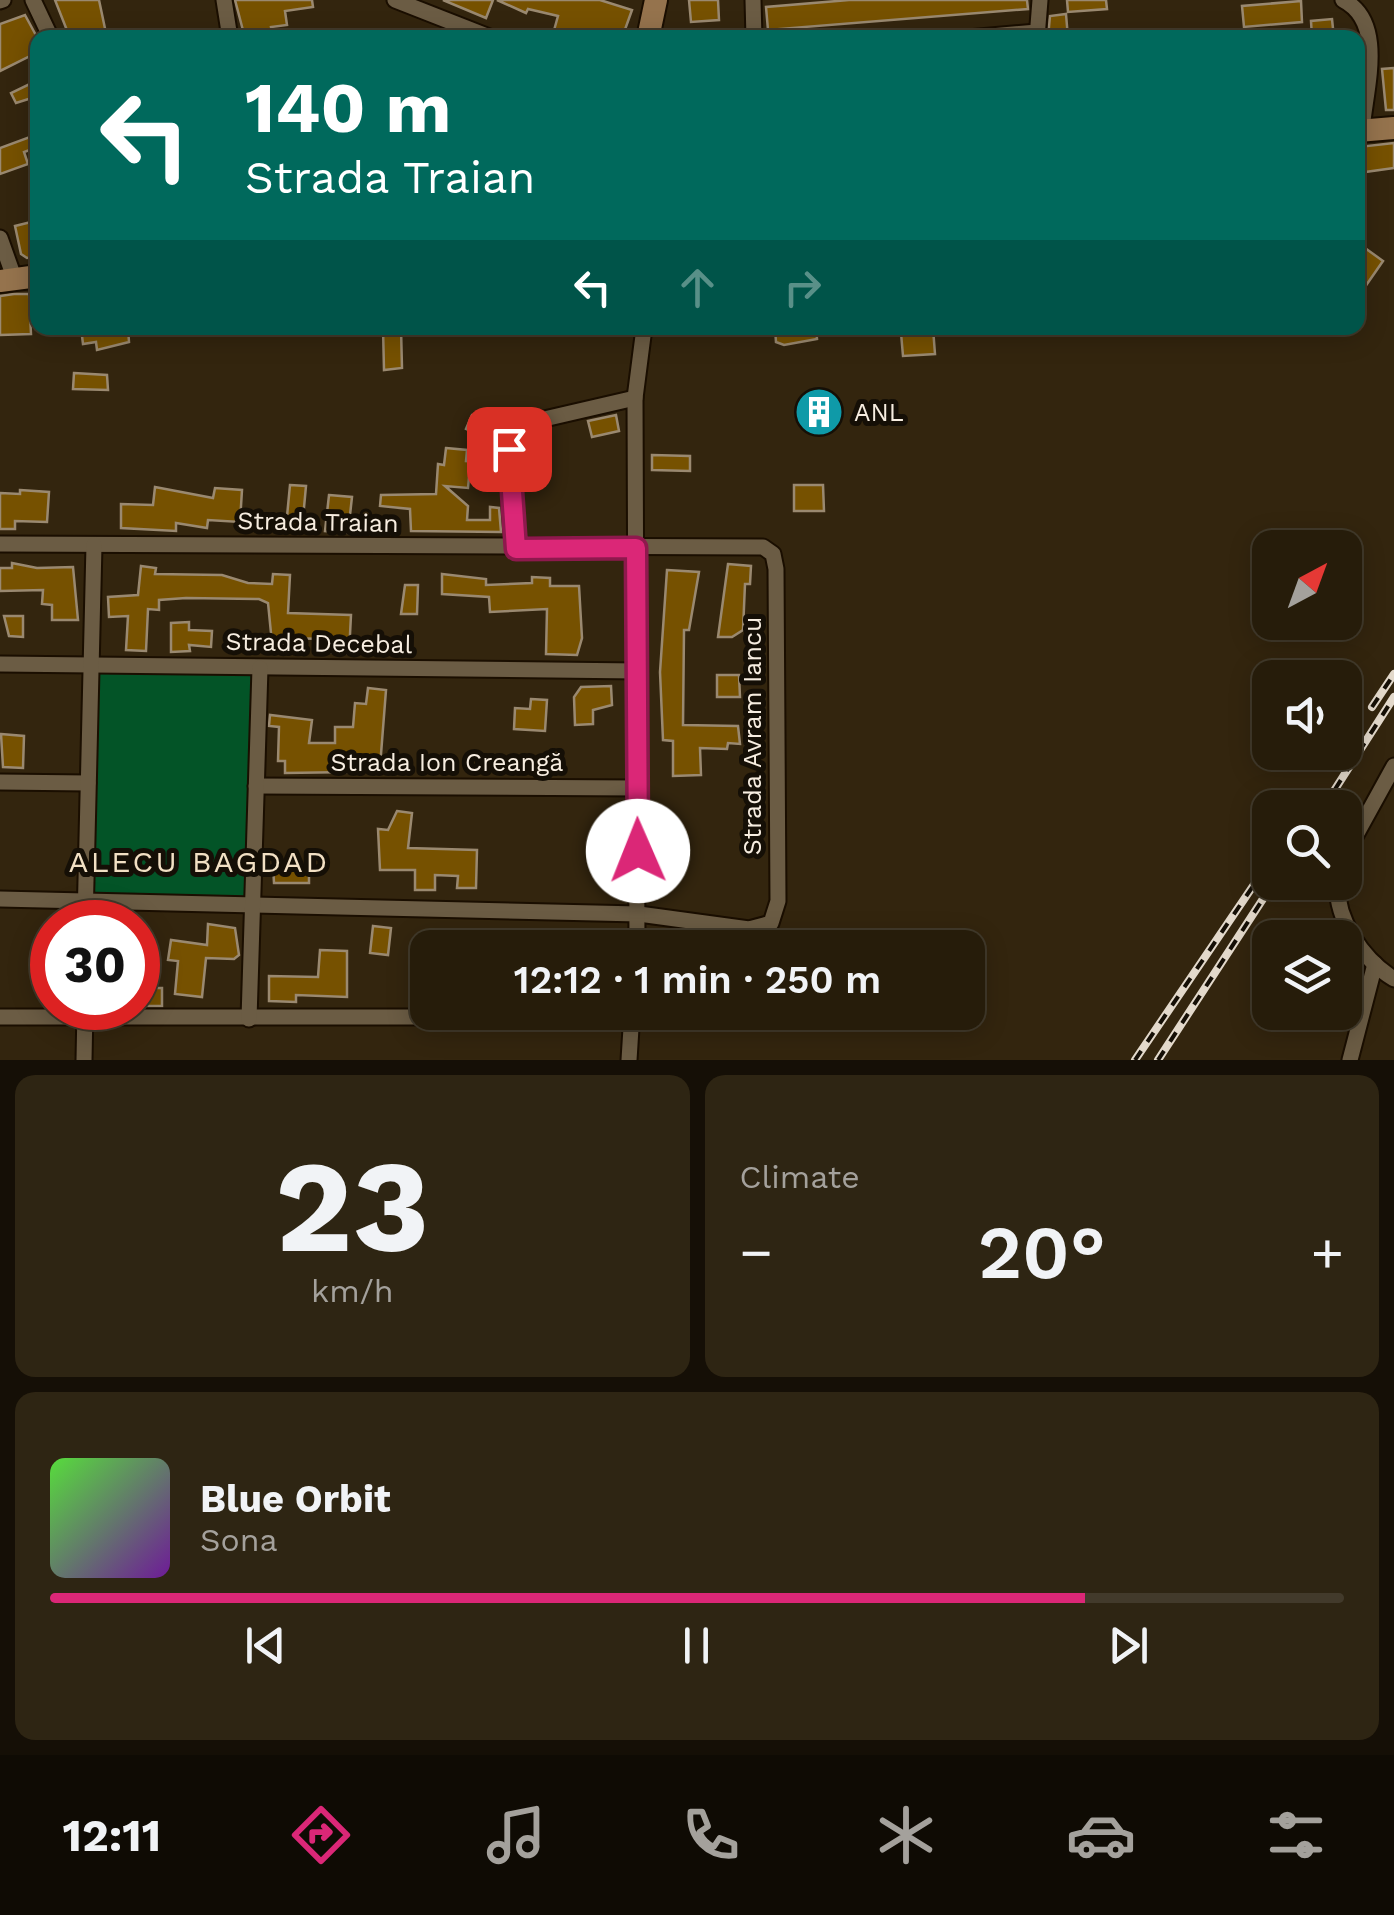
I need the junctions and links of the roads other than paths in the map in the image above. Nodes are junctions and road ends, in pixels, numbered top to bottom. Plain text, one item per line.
1 (33, 0) edge
2 (224, 0) edge
3 (395, 0) edge
4 (656, 0) edge
5 (753, 0) edge
6 (1040, 0) edge
7 (1343, 0) edge
8 (435, 7) edge
9 (47, 30) edge
10 (229, 30) edge
11 (477, 30) edge
12 (650, 30) edge
13 (754, 30) edge
14 (1037, 30) edge
15 (1365, 77) edge
16 (1394, 128) edge
17 (1365, 130) edge
18 (0, 238) edge
19 (17, 279) edge
20 (643, 335) edge
21 (635, 398) junction
22 (0, 544) edge
23 (94, 545) junction
24 (636, 548) junction
25 (516, 549) junction
26 (0, 664) edge
27 (92, 666) junction
28 (260, 668) junction
29 (638, 671) junction
30 (1394, 766) edge
31 (0, 782) edge
32 (88, 783) junction
33 (256, 786) junction
34 (637, 788) junction
35 (1362, 824) edge
36 (0, 900) edge
37 (85, 900) edge
38 (1338, 900) edge
39 (30, 901) edge
40 (160, 903) edge
41 (253, 904) junction
42 (640, 914) junction
43 (639, 930) edge
44 (1375, 964) junction
45 (1394, 978) edge
46 (30, 1015) edge
47 (160, 1015) edge
48 (0, 1016) edge
49 (410, 1017) edge
50 (249, 1018) junction
51 (84, 1030) edge
52 (631, 1030) edge
53 (84, 1060) edge
54 (629, 1060) edge
55 (1350, 1060) edge

1 - 9 street
2 - 10 street
3 - 8 street
4 - 12 street
5 - 13 street
6 - 14 street
7 - 15 street
8 - 11 street
16 - 17 street
18 - 19 street
20 - 21 street
21 - 24 street
21 - 25 street
22 - 23 street, Strada Traian
23 - 25 street, Strada Traian
23 - 27 street
24 - 25 street, Strada Traian
24 - 29 street
24 - 42 street, Strada Avram Iancu
26 - 27 street, Strada Decebal
27 - 28 street, Strada Decebal
27 - 32 street
28 - 29 street, Strada Decebal
28 - 33 street
29 - 34 street
30 - 35 street
31 - 32 street
32 - 37 street
33 - 34 street, Strada Ion Creangă
33 - 41 street
34 - 42 street
36 - 39 street
38 - 44 street
40 - 41 street
41 - 42 street
41 - 50 street
42 - 43 street
44 - 45 street
44 - 55 street
46 - 48 street
47 - 50 street
49 - 50 street
51 - 53 street
52 - 54 street

